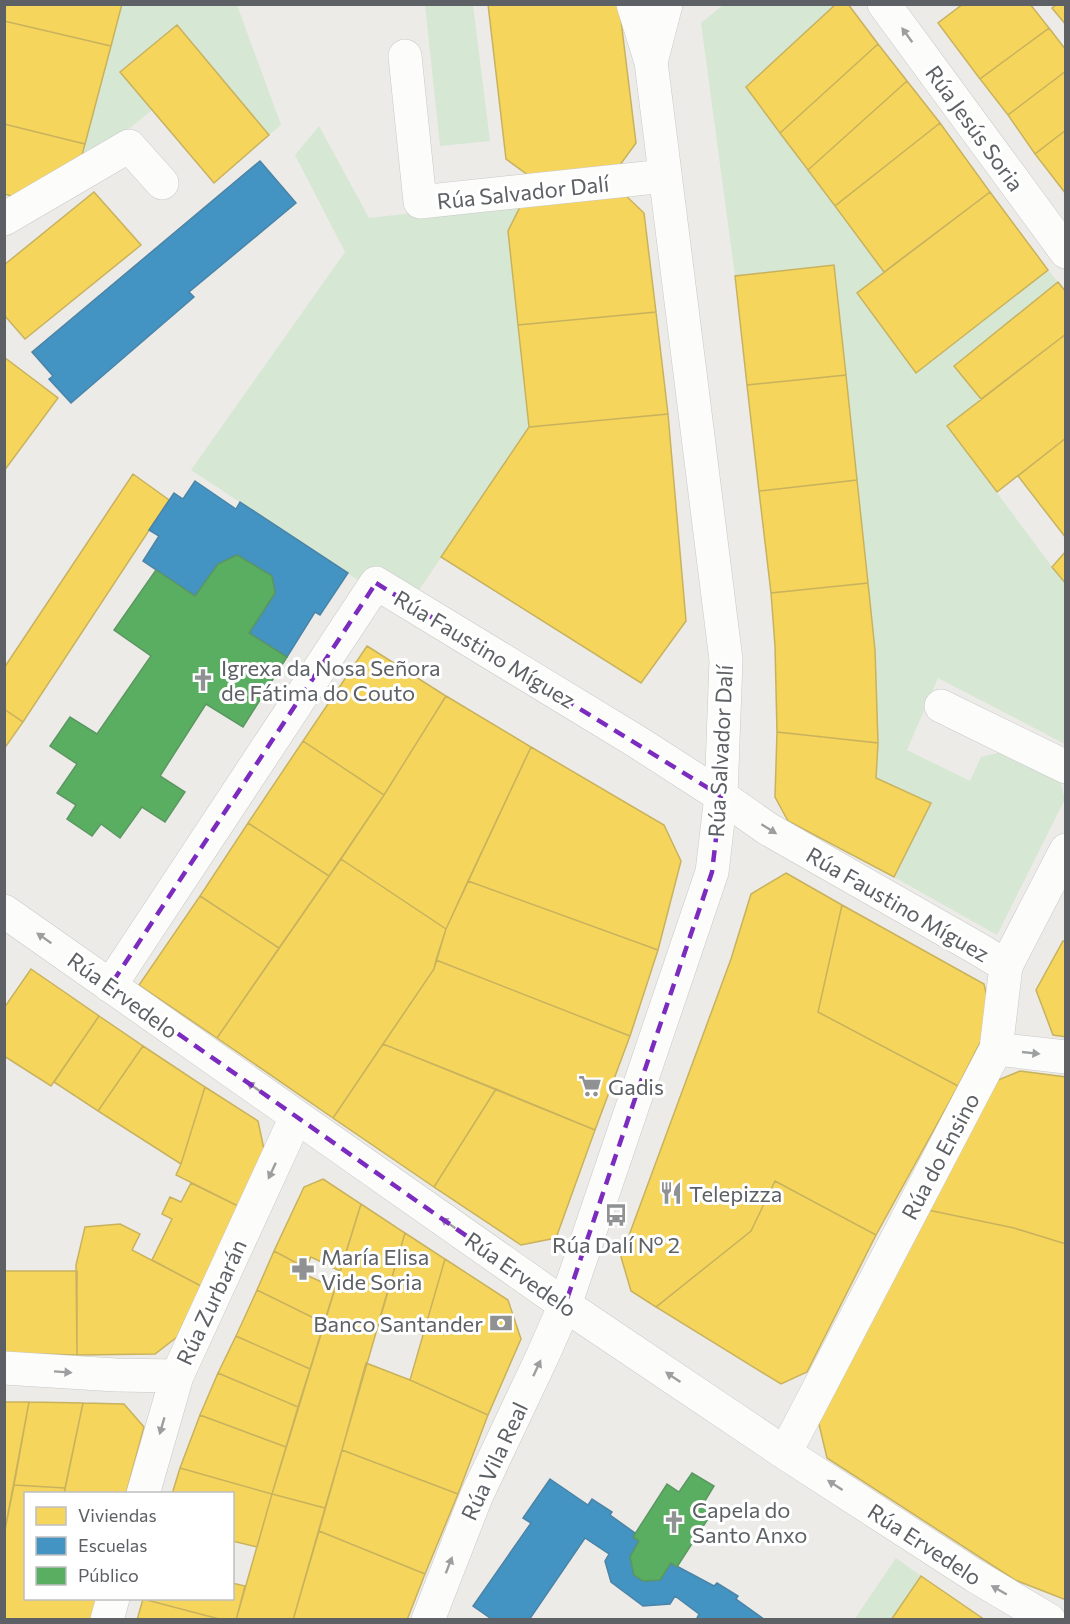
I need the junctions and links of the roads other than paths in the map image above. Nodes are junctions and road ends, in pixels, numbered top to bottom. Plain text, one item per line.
1 (633, 4) edge
2 (666, 4) edge
3 (884, 4) edge
4 (405, 56) dead end
5 (651, 62) junction
6 (665, 177) junction
7 (162, 183) dead end
8 (4, 219) edge
9 (1065, 252) edge
10 (941, 706) dead end
11 (1065, 766) edge
12 (721, 796) junction
13 (1065, 850) edge
14 (4, 911) edge
15 (1006, 966) junction
16 (110, 986) junction
17 (996, 1049) junction
18 (1065, 1057) edge
19 (296, 1117) junction
20 (565, 1305) junction
21 (4, 1368) edge
22 (177, 1377) junction
23 (784, 1453) junction
24 (144, 1492) edge
25 (113, 1600) edge
26 (107, 1620) edge
27 (428, 1620) edge
28 (1049, 1620) edge

1 - 5 street, Rúa Salvador Dalí
2 - 5 street, Rúa Salvador Dalí
9 -> 3 street, Rúa Jesús Soria
4 - 6 street, Rúa Salvador Dalí
5 - 6 street, Rúa Salvador Dalí
6 - 12 street, Rúa Salvador Dalí
7 - 8 street
10 - 11 street
12 -> 15 street, Rúa Faustino Míguez
12 - 16 street, Rúa Faustino Míguez
12 - 20 street, Rúa Salvador Dalí
13 - 15 street, Rúa do Ensino
16 -> 14 street, Rúa Ervedelo
15 - 17 street, Rúa do Ensino
19 -> 16 street, Rúa Ervedelo
17 -> 18 street
17 - 23 street, Rúa do Ensino
20 -> 19 street, Rúa Ervedelo
19 -> 22 street, Rúa Zurbarán
23 -> 20 street, Rúa Ervedelo
27 -> 20 street, Rúa Vila Real
21 -> 22 street
22 -> 24 street, Rúa Zurbarán
28 -> 23 street, Rúa Ervedelo
25 - 26 street

